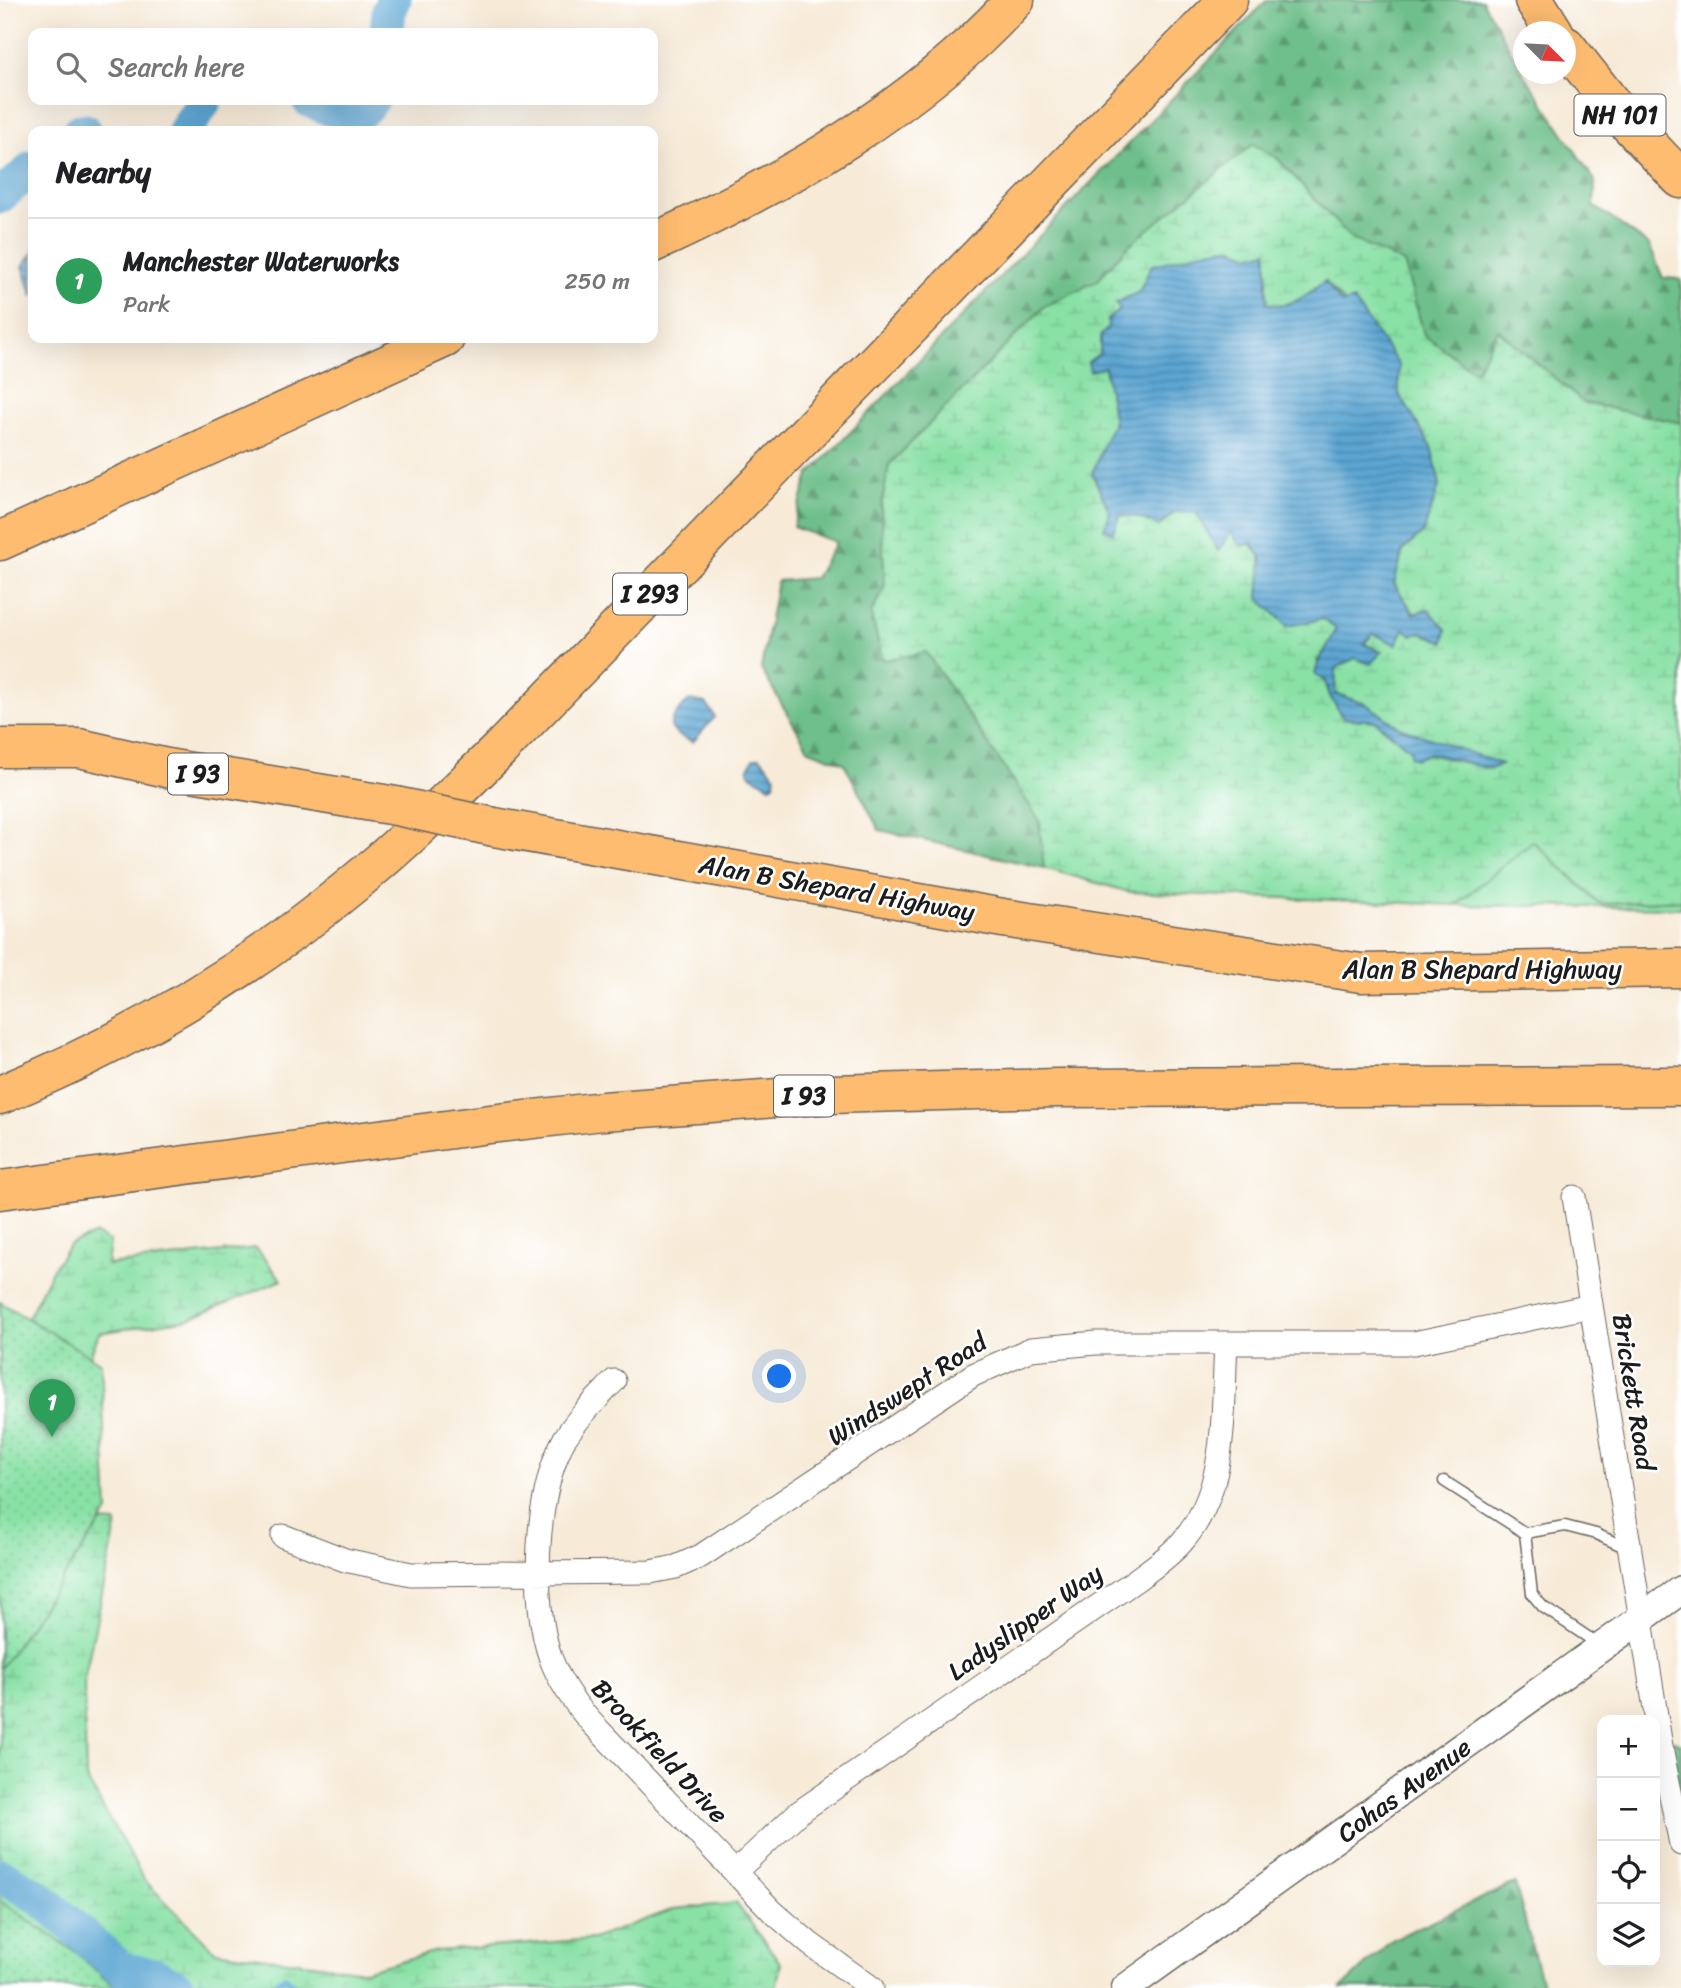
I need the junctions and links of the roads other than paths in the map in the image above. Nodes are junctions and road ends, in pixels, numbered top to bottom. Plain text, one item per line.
1 (1015, 0) edge
2 (1228, 0) edge
3 (1534, 0) edge
4 (1547, 21) edge
5 (1576, 59) edge
6 (1681, 178) edge
7 (658, 241) edge
8 (434, 343) edge
9 (0, 541) edge
10 (0, 748) edge
11 (1681, 968) edge
12 (1681, 1086) edge
13 (0, 1095) edge
14 (0, 1190) edge
15 (1574, 1198) dead end
16 (1591, 1306) junction
17 (1226, 1344) junction
18 (614, 1381) dead end
19 (1444, 1481) dead end
20 (1525, 1533) junction
21 (283, 1536) dead end
22 (1631, 1550) junction
23 (541, 1574) junction
24 (1681, 1590) edge
25 (1642, 1620) junction
26 (1603, 1647) junction
27 (1681, 1844) edge
28 (735, 1872) junction
29 (872, 1988) edge
30 (1126, 1988) edge

1 - 7 highway
2 - 13 highway, I 293
3 - 4 highway
5 - 6 highway, NH 101
8 - 9 highway
10 - 11 highway, Alan B Shepard Highway / I 93, bridge
12 - 14 highway, I 93
15 - 16 street, Brickett Road
16 - 17 street, Windswept Road
16 - 22 street, Brickett Road
17 - 23 street, Windswept Road
17 - 28 street, Ladyslipper Way
18 - 23 street, Brookfield Drive
19 - 20 lane
20 - 22 lane
20 - 26 lane
21 - 23 street, Windswept Road
22 - 25 street, Brickett Road
23 - 28 street, Brookfield Drive
24 - 25 street, Cohas Avenue
25 - 26 street, Cohas Avenue
25 - 27 street, Brickett Road
26 - 30 street, Cohas Avenue
28 - 29 street, Brookfield Drive

